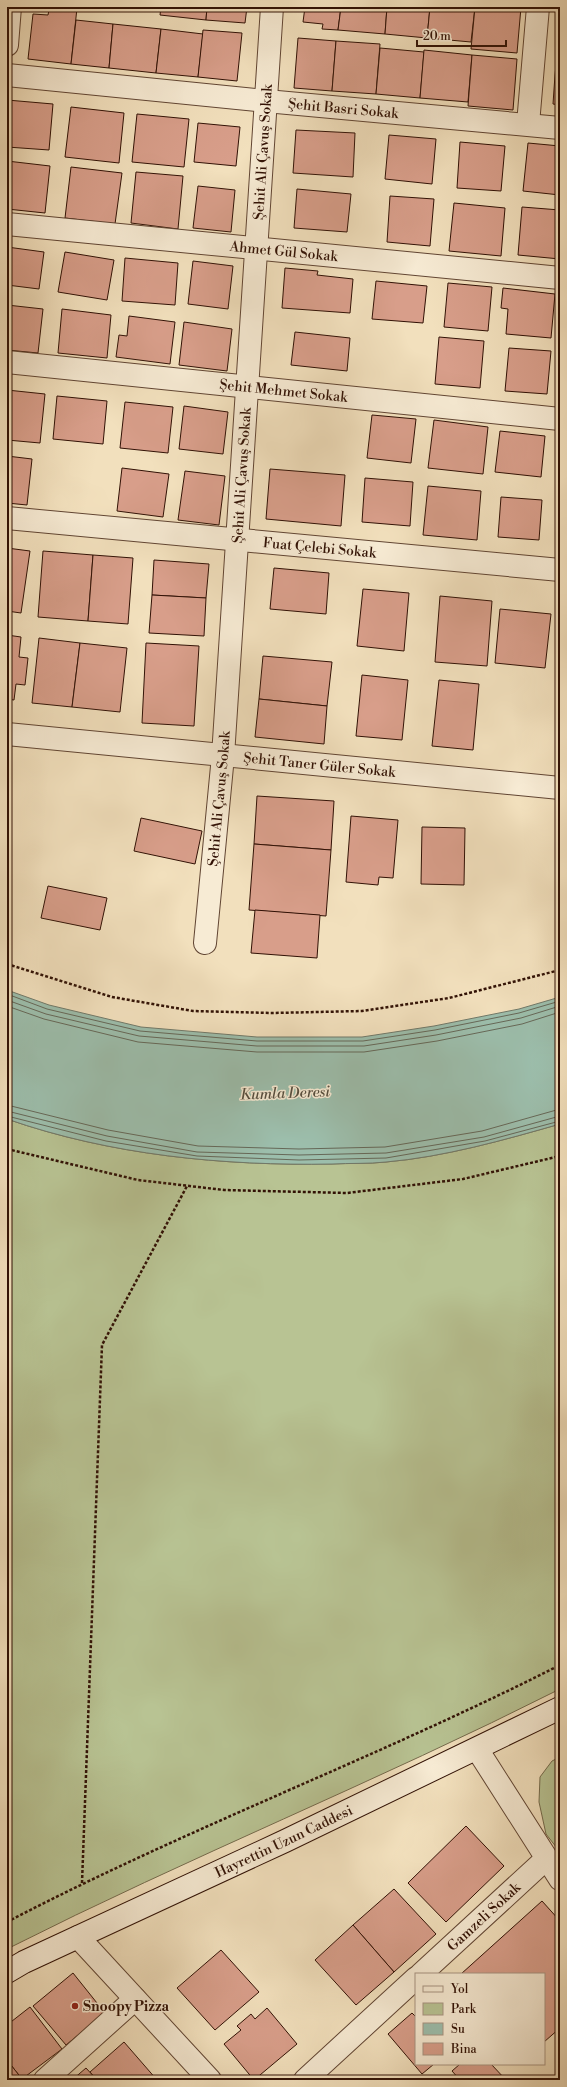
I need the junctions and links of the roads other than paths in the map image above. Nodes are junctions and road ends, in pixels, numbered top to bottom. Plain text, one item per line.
1 (10, 7) edge
2 (272, 7) edge
3 (538, 7) edge
4 (7, 45) edge
5 (7, 75) edge
6 (266, 101) junction
7 (528, 124) junction
8 (560, 128) edge
9 (7, 224) edge
10 (256, 249) junction
11 (560, 278) edge
12 (7, 362) edge
13 (247, 387) junction
14 (560, 419) edge
15 (7, 518) edge
16 (237, 539) junction
17 (560, 570) edge
18 (7, 734) edge
19 (223, 756) junction
20 (560, 788) edge
21 (205, 943) dead end
22 (560, 1708) edge
23 (477, 1749) junction
24 (546, 1860) junction
25 (560, 1879) edge
26 (78, 1938) junction
27 (7, 1972) edge
28 (422, 1973) edge
29 (415, 1979) edge
30 (135, 1999) junction
31 (45, 2080) edge
32 (210, 2080) edge
33 (305, 2080) edge

1 - 4 street
2 - 6 street, Şehit Ali Çavuş Sokak
3 - 7 street
5 - 6 street, Şehit Basri Sokak
6 - 7 street, Şehit Basri Sokak
6 - 10 street, Şehit Ali Çavuş Sokak
7 - 8 street, Şehit Basri Sokak
9 - 10 street, Ahmet Gül Sokak
10 - 11 street, Ahmet Gül Sokak
10 - 13 street, Şehit Ali Çavuş Sokak
12 - 13 street, Şehit Mehmet Sokak
13 - 14 street, Şehit Mehmet Sokak
13 - 16 street, Şehit Ali Çavuş Sokak
15 - 16 street, Fuat Çelebi Sokak
16 - 17 street, Fuat Çelebi Sokak
16 - 19 street, Şehit Ali Çavuş Sokak
18 - 19 street, Şehit Taner Güler Sokak
19 - 20 street, Şehit Taner Güler Sokak
19 - 21 street, Şehit Ali Çavuş Sokak
22 - 23 street, Hayrettin Uzun Caddesi
23 - 24 street
23 - 26 street, Hayrettin Uzun Caddesi
24 - 25 street
24 - 28 street, Gamzeli Sokak
26 - 27 street, Hayrettin Uzun Caddesi
26 - 30 street
29 - 33 street
30 - 31 street
30 - 32 street

